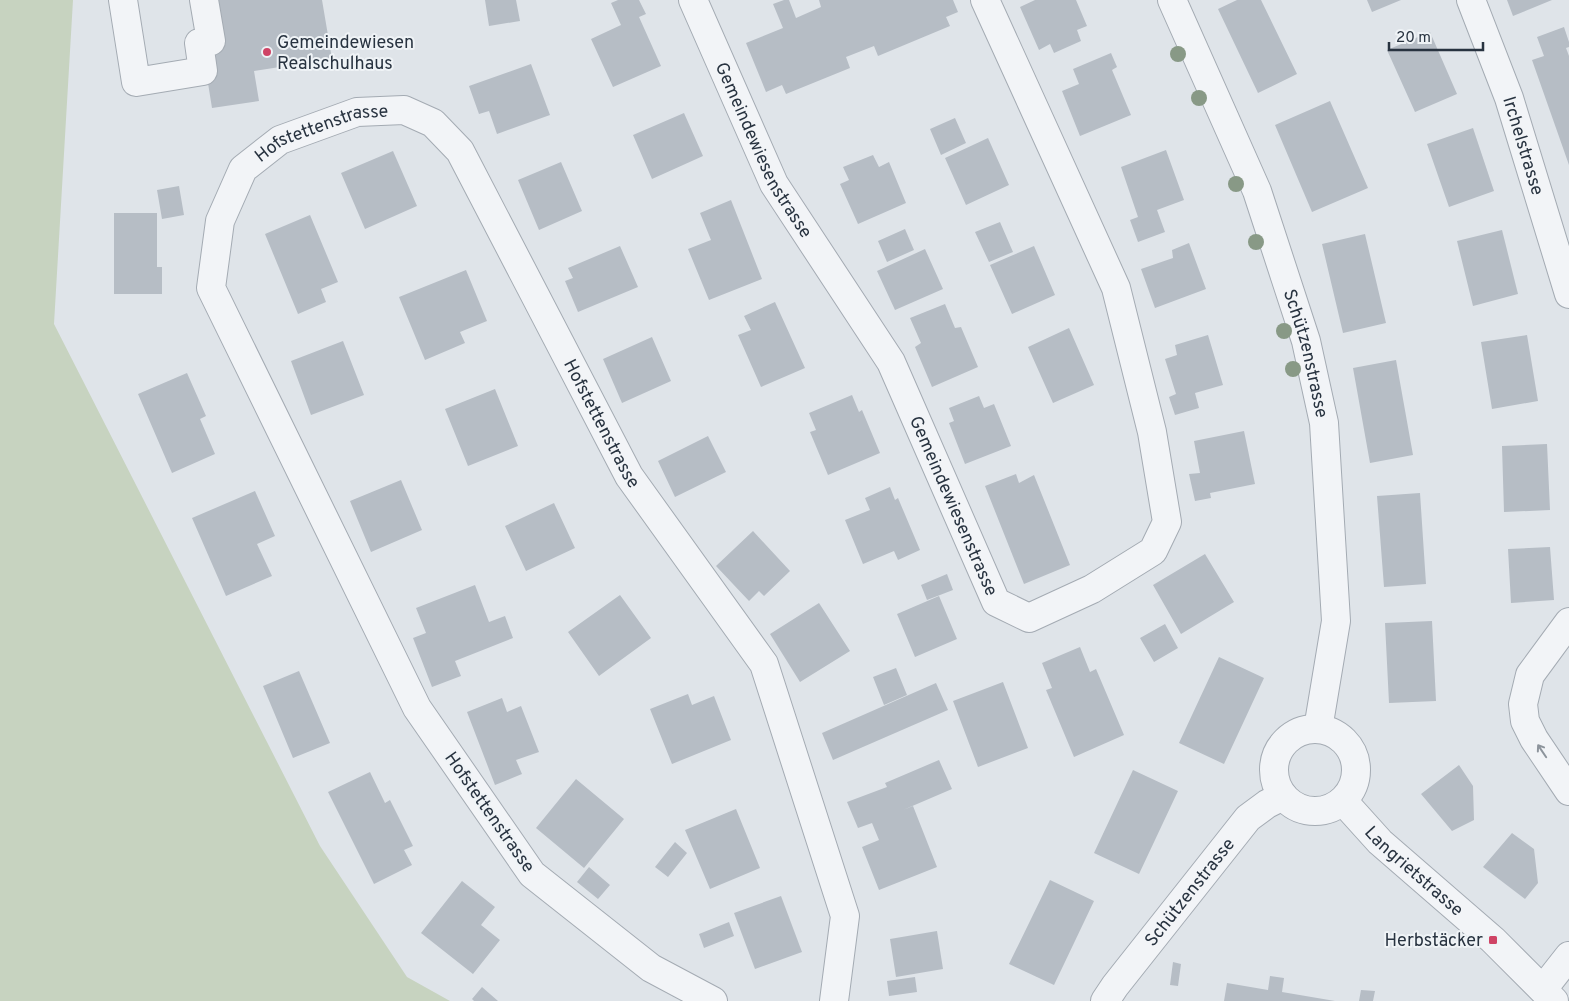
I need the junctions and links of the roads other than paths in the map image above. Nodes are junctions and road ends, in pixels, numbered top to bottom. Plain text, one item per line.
1 (123, 0) edge
2 (204, 0) edge
3 (693, 0) edge
4 (985, 0) edge
5 (1172, 0) edge
6 (1472, 0) edge
7 (1569, 294) edge
8 (1569, 622) edge
9 (1318, 729) junction
10 (1569, 791) edge
11 (1283, 796) junction
12 (1342, 801) junction
13 (1569, 956) edge
14 (1549, 995) edge
15 (713, 1001) edge
16 (834, 1001) edge
17 (1105, 1001) edge

1 - 2 street
3 - 4 street, Gemeindewiesenstrasse
5 - 9 street, Schützenstrasse
6 - 7 street, Irchelstrasse
10 -> 8 street
9 - 11 street
9 - 12 street
11 - 12 street
11 - 17 street, Schützenstrasse
12 - 14 street, Langrietstrasse
13 - 14 street
15 - 16 street, Hofstettenstrasse

